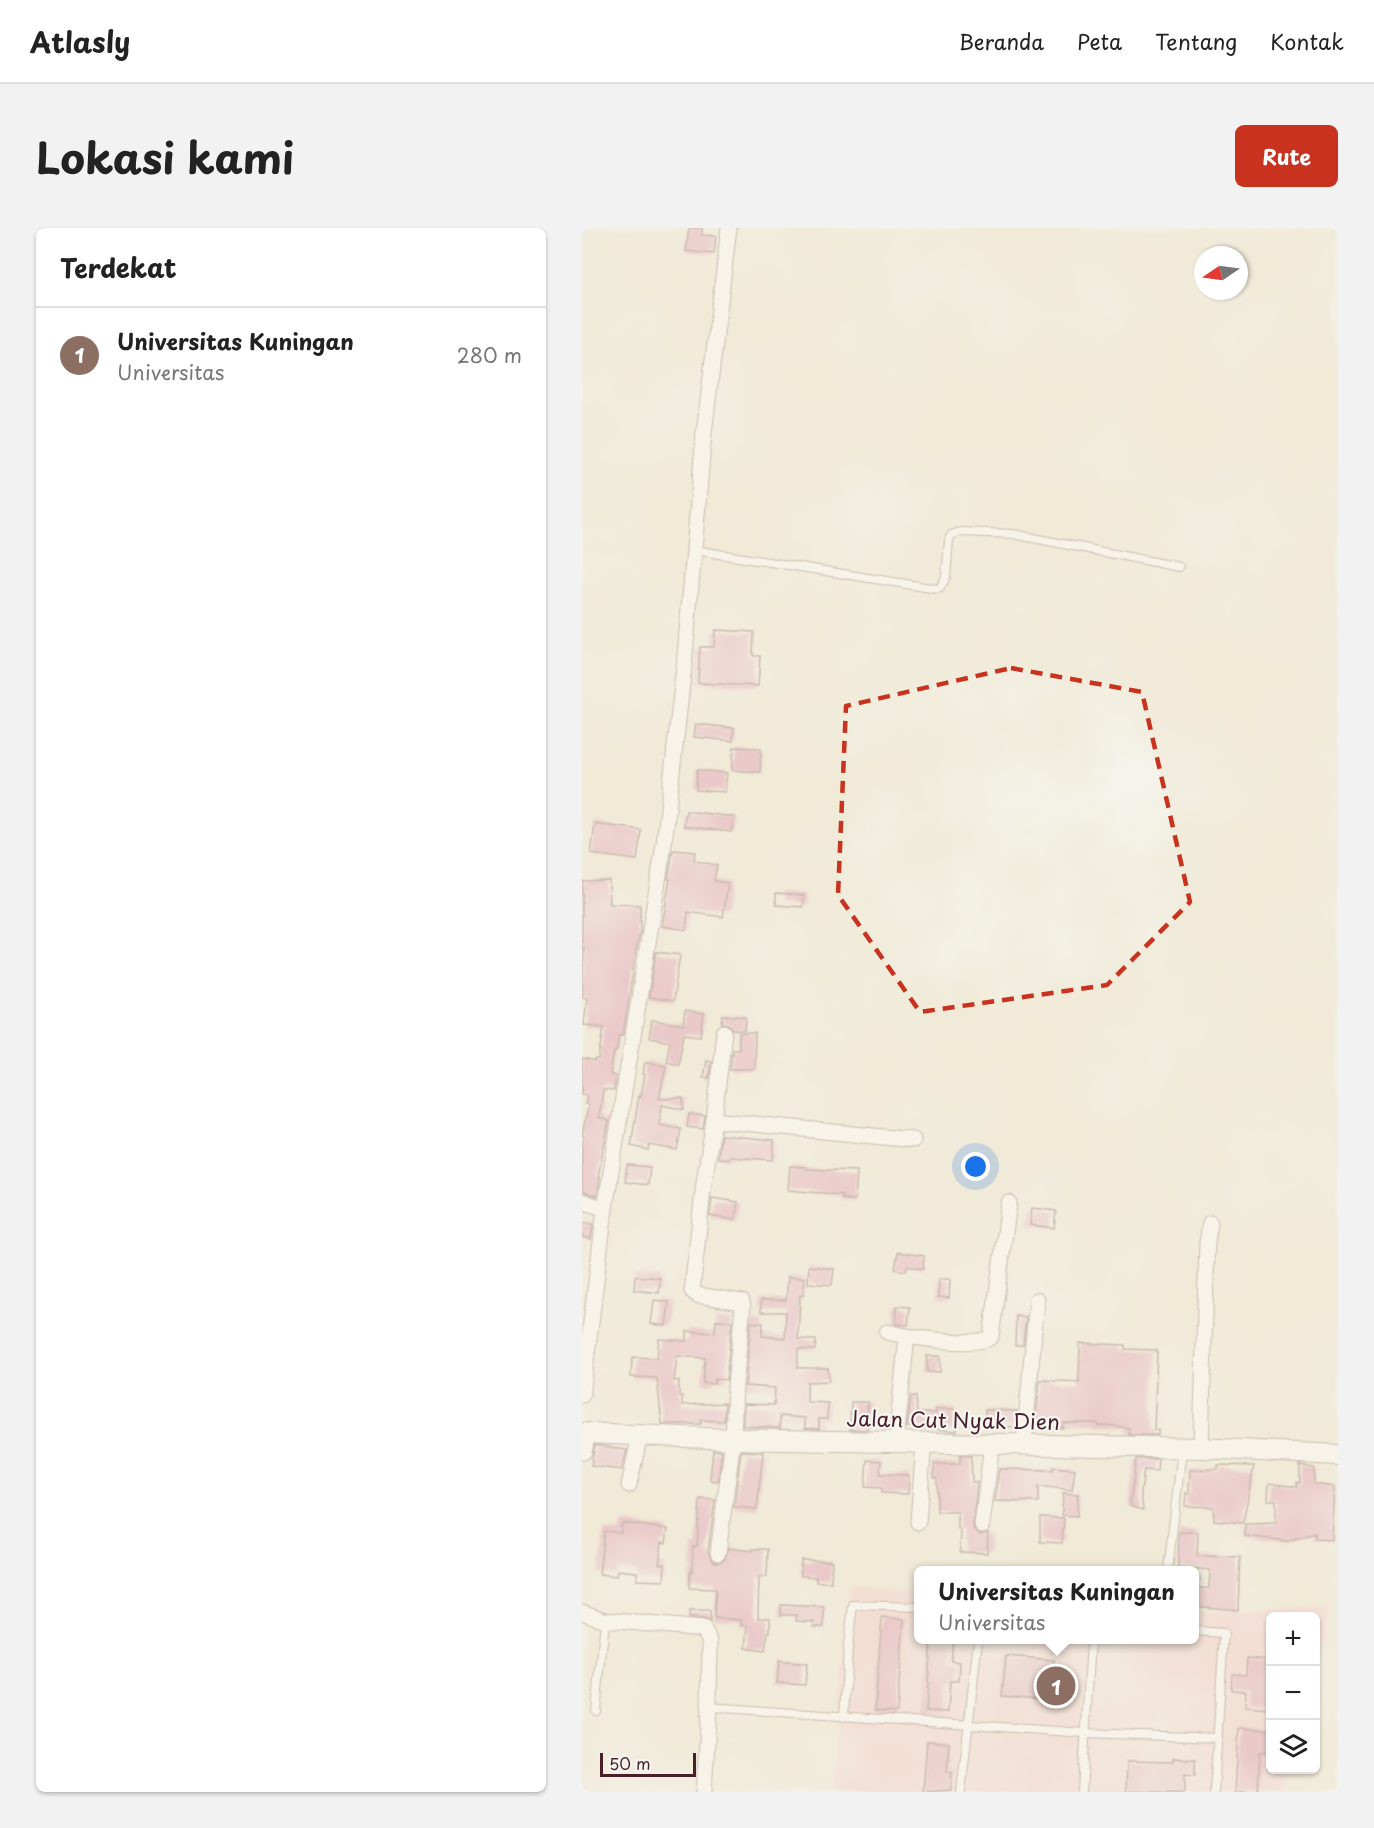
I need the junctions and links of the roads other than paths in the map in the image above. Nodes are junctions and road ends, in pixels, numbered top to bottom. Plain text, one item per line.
1 (729, 228) edge
2 (694, 550) junction
3 (1179, 567) dead end
4 (724, 1032) dead end
5 (714, 1120) junction
6 (913, 1140) dead end
7 (582, 1201) edge
8 (1009, 1203) dead end
9 (605, 1209) junction
10 (1210, 1223) dead end
11 (1037, 1300) dead end
12 (887, 1332) dead end
13 (907, 1336) junction
14 (582, 1389) edge
15 (582, 1395) edge
16 (640, 1435) junction
17 (583, 1437) edge
18 (733, 1439) junction
19 (897, 1442) junction
20 (924, 1442) junction
21 (992, 1443) junction
22 (1024, 1444) junction
23 (1192, 1448) junction
24 (1338, 1455) edge
25 (629, 1485) dead end
26 (918, 1522) dead end
27 (982, 1525) dead end
28 (718, 1553) dead end
29 (1169, 1566) edge
30 (914, 1607) edge
31 (582, 1612) edge
32 (605, 1620) junction
33 (1199, 1631) edge
34 (978, 1644) edge
35 (1091, 1644) edge
36 (709, 1707) junction
37 (596, 1710) dead end
38 (844, 1717) junction
39 (968, 1725) junction
40 (1086, 1733) junction
41 (1218, 1738) junction
42 (704, 1792) edge
43 (961, 1792) edge
44 (1082, 1792) edge
45 (1214, 1792) edge

1 - 2 street
2 - 3 lane
2 - 9 street
4 - 5 street
5 - 6 street
5 - 18 street
7 - 9 street
8 - 13 street
9 - 14 street
10 - 23 street
11 - 22 street
12 - 13 street
13 - 19 street
14 - 15 street
16 - 17 street, Jalan Cut Nyak Dien
16 - 18 street, Jalan Cut Nyak Dien
16 - 25 street
18 - 19 street, Jalan Cut Nyak Dien
18 - 28 street
19 - 20 street, Jalan Cut Nyak Dien
20 - 21 street, Jalan Cut Nyak Dien
20 - 26 street
21 - 22 street, Jalan Cut Nyak Dien
21 - 27 street
22 - 23 street, Jalan Cut Nyak Dien
23 - 24 street, Jalan Cut Nyak Dien
23 - 29 lane
30 - 38 lane
31 - 32 street
32 - 36 street
32 - 37 lane
33 - 41 lane
34 - 39 lane
35 - 40 lane
36 - 38 lane
36 - 42 street
38 - 39 lane
39 - 40 lane
39 - 43 lane
40 - 41 lane
40 - 44 lane
41 - 45 lane

